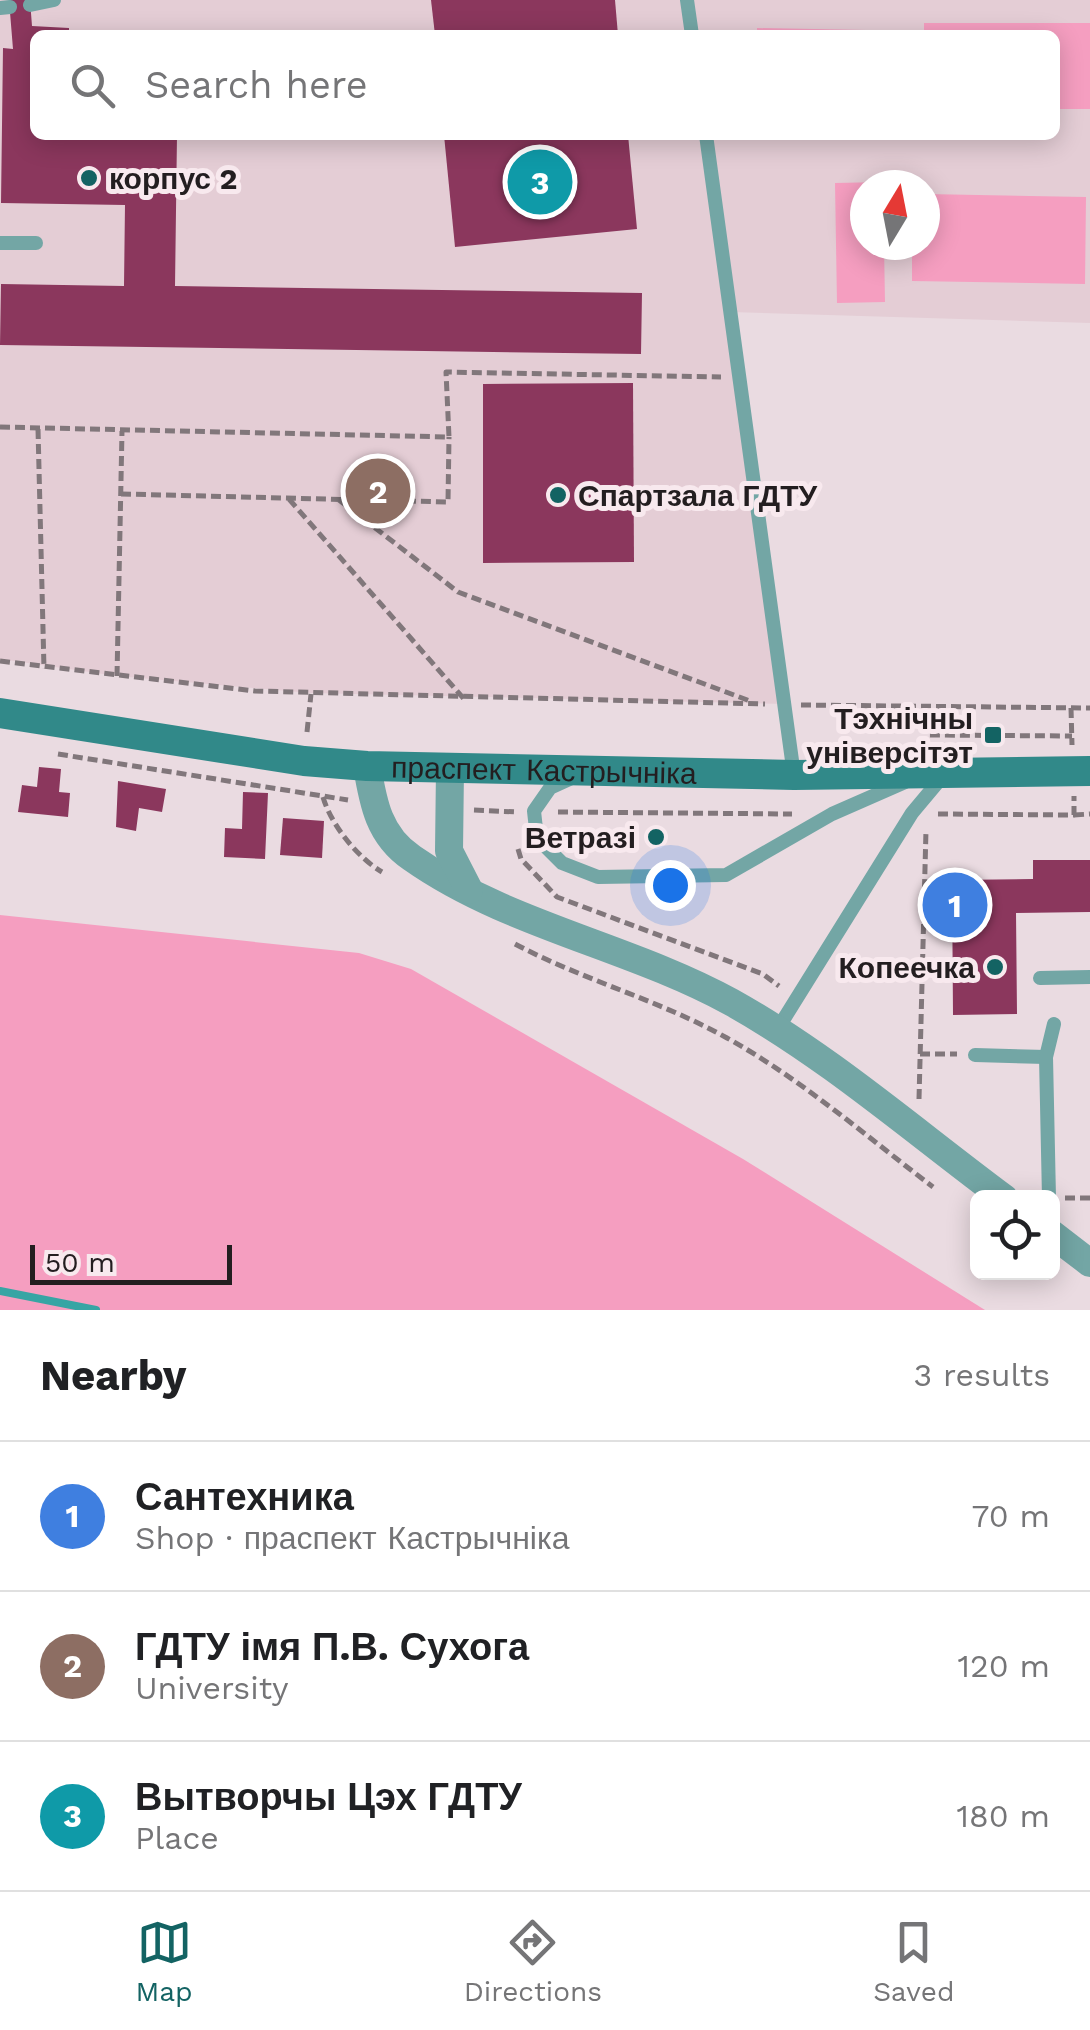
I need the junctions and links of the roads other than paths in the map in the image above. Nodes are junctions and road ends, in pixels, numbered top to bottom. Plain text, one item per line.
1 (54, 0) edge
2 (687, 0) edge
3 (30, 5) dead end
4 (691, 30) edge
5 (707, 140) edge
6 (0, 243) edge
7 (36, 243) dead end
8 (0, 713) edge
9 (366, 766) junction
10 (450, 769) junction
11 (586, 771) junction
12 (1090, 771) edge
13 (933, 774) junction
14 (794, 775) junction
15 (470, 891) junction
16 (1090, 976) edge
17 (1040, 978) dead end
18 (1054, 1024) dead end
19 (777, 1030) junction
20 (975, 1055) road end
21 (1046, 1057) junction
22 (993, 1190) edge
23 (1049, 1190) edge
24 (1060, 1240) edge
25 (1090, 1263) edge

1 - 3 lane
2 - 4 lane
5 - 14 lane
6 - 7 lane
8 - 9 main road, праспект Кастрычніка
9 - 10 main road, праспект Кастрычніка
9 - 15 street
10 - 11 main road, праспект Кастрычніка
10 - 15 street
11 - 13 lane
11 - 14 main road, праспект Кастрычніка
12 - 13 main road, праспект Кастрычніка
13 - 14 main road, праспект Кастрычніка
13 - 19 lane
15 - 19 street
16 - 17 lane
18 - 21 lane
19 - 22 street
20 - 21 lane
21 - 23 lane
24 - 25 street

